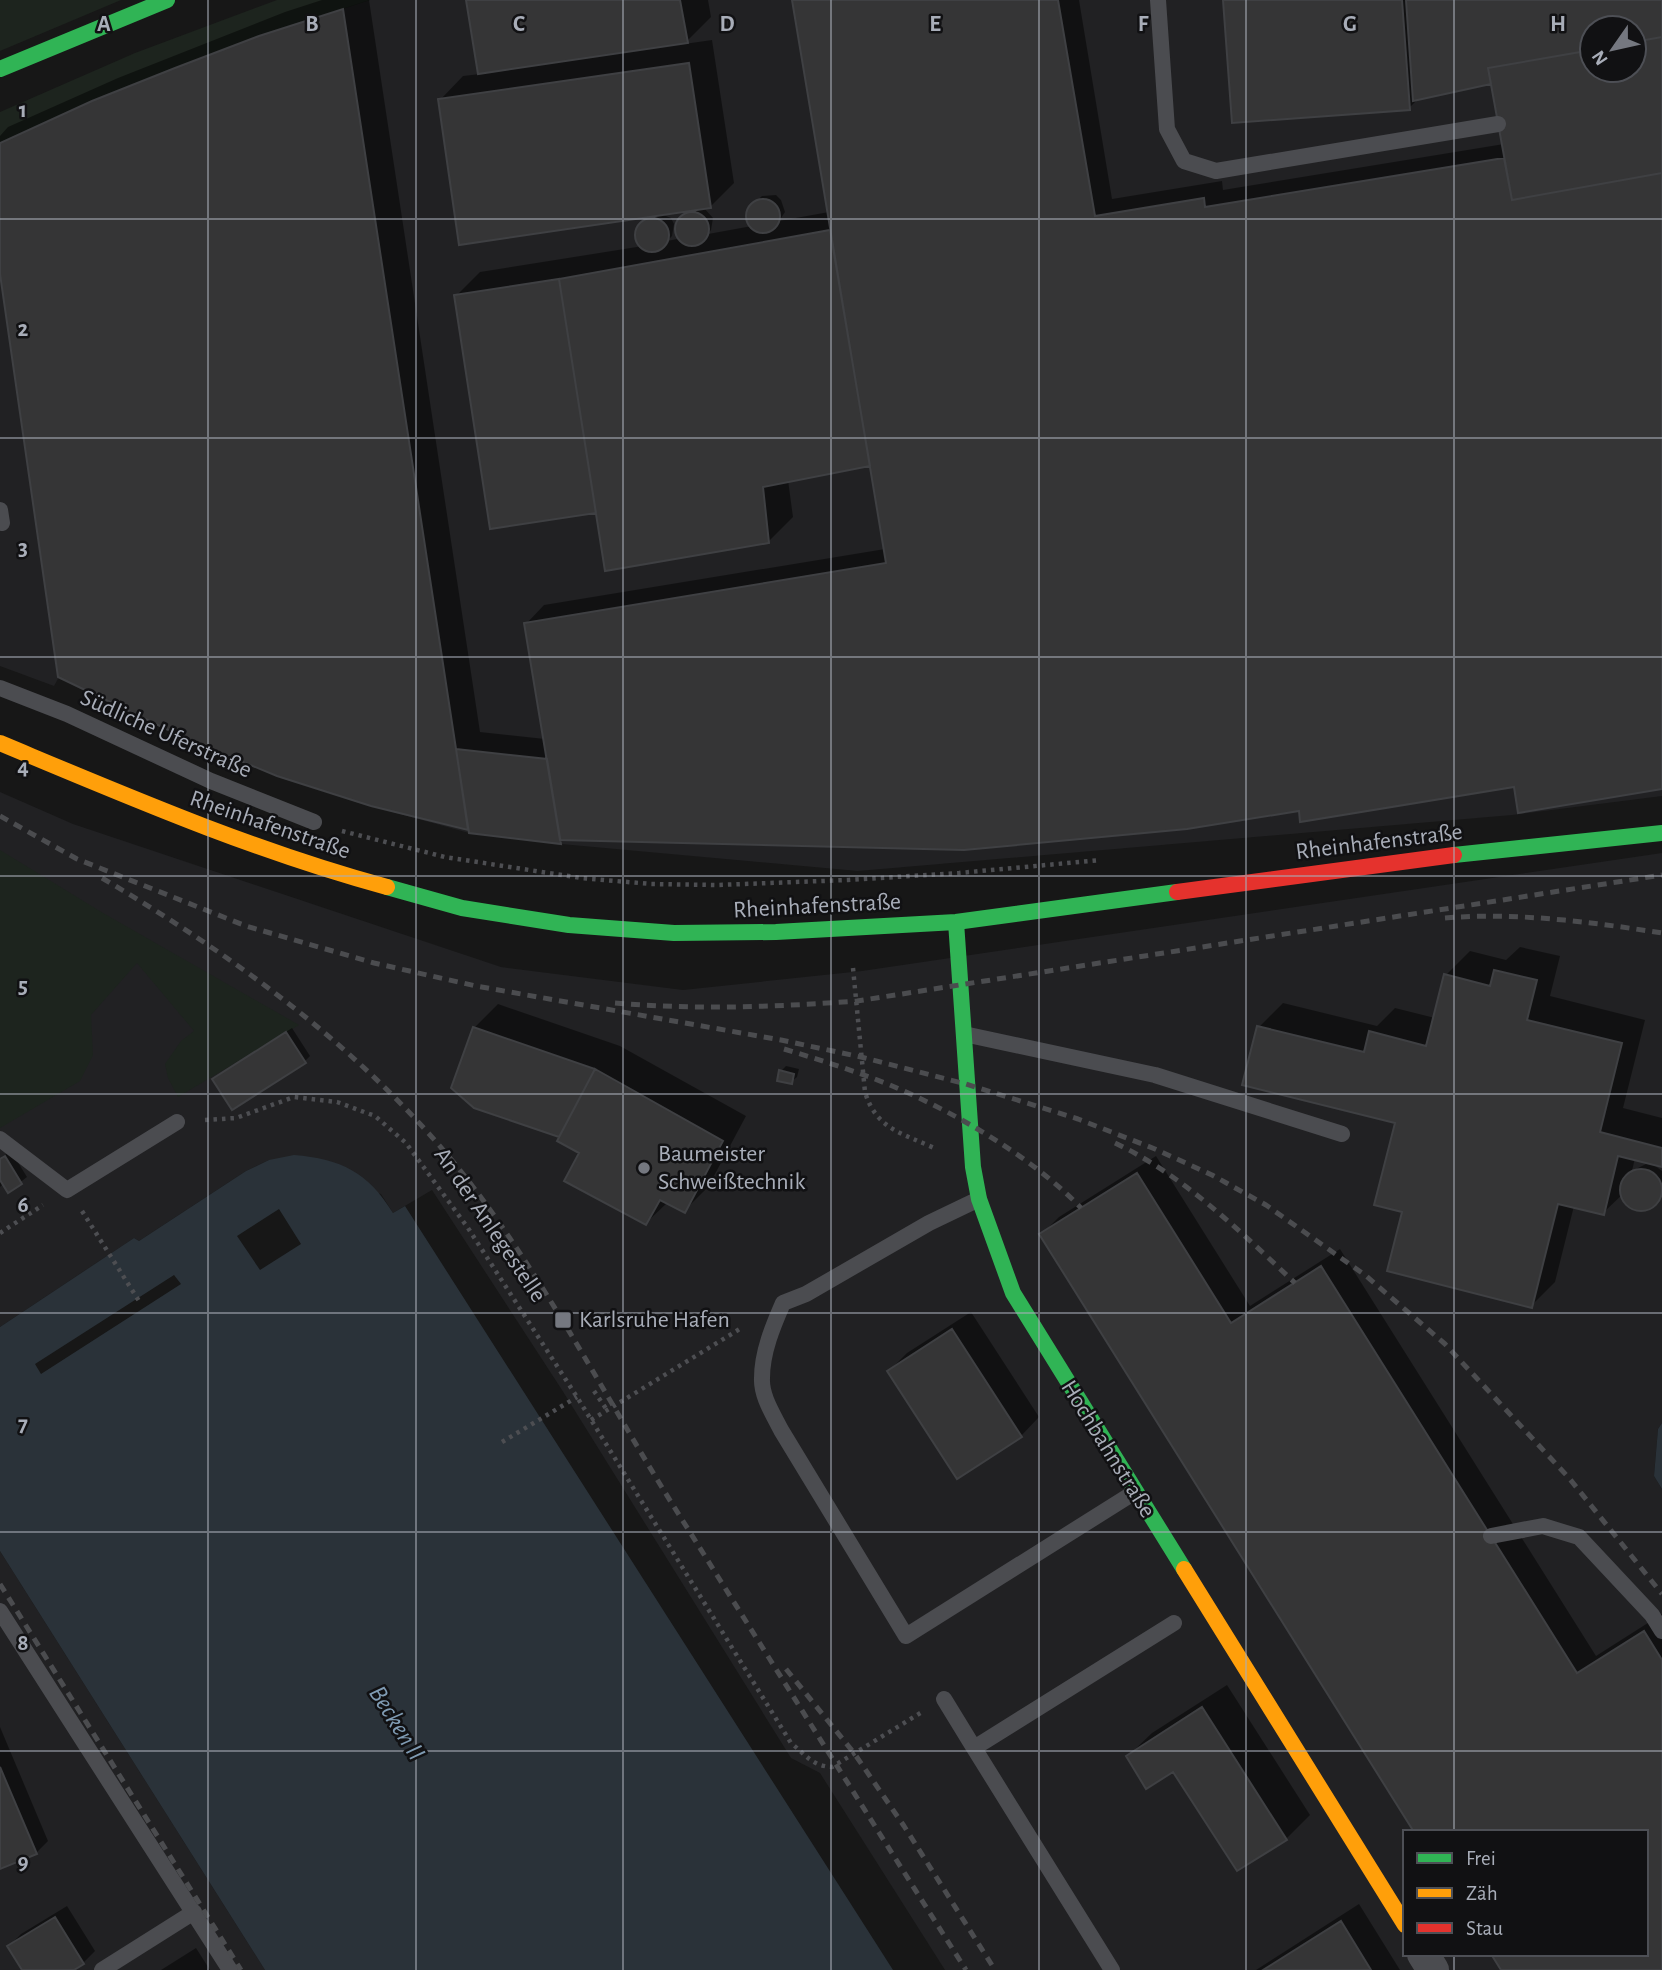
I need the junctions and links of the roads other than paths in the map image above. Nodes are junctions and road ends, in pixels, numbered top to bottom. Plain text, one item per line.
1 (167, 0) edge
2 (1158, 0) edge
3 (0, 69) edge
4 (1498, 124) dead end
5 (0, 688) edge
6 (0, 743) edge
7 (314, 822) road end
8 (1662, 833) edge
9 (956, 922) junction
10 (964, 1034) junction
11 (177, 1122) road end
12 (1342, 1134) dead end
13 (0, 1139) edge
14 (979, 1199) junction
15 (1135, 1492) junction
16 (1491, 1536) dead end
17 (0, 1611) edge
18 (1174, 1623) dead end
19 (1662, 1630) edge
20 (944, 1699) road end
21 (974, 1748) junction
22 (194, 1912) junction
23 (1403, 1922) edge
24 (102, 1970) edge
25 (230, 1970) edge
26 (1112, 1970) edge

1 - 3 main road
2 - 4 lane
5 - 7 lane, Südliche Uferstraße
6 - 9 main road, Rheinhafenstraße
8 - 9 main road, Rheinhafenstraße
9 - 10 main road, Hochbahnstraße
10 - 12 lane
10 - 14 main road, Hochbahnstraße
11 - 13 lane
14 - 15 main road, Hochbahnstraße
14 - 15 lane
15 - 23 main road, Hochbahnstraße
16 - 19 lane
17 - 22 lane
18 - 21 lane
20 - 21 lane
21 - 26 lane
22 - 24 lane
22 - 25 lane

